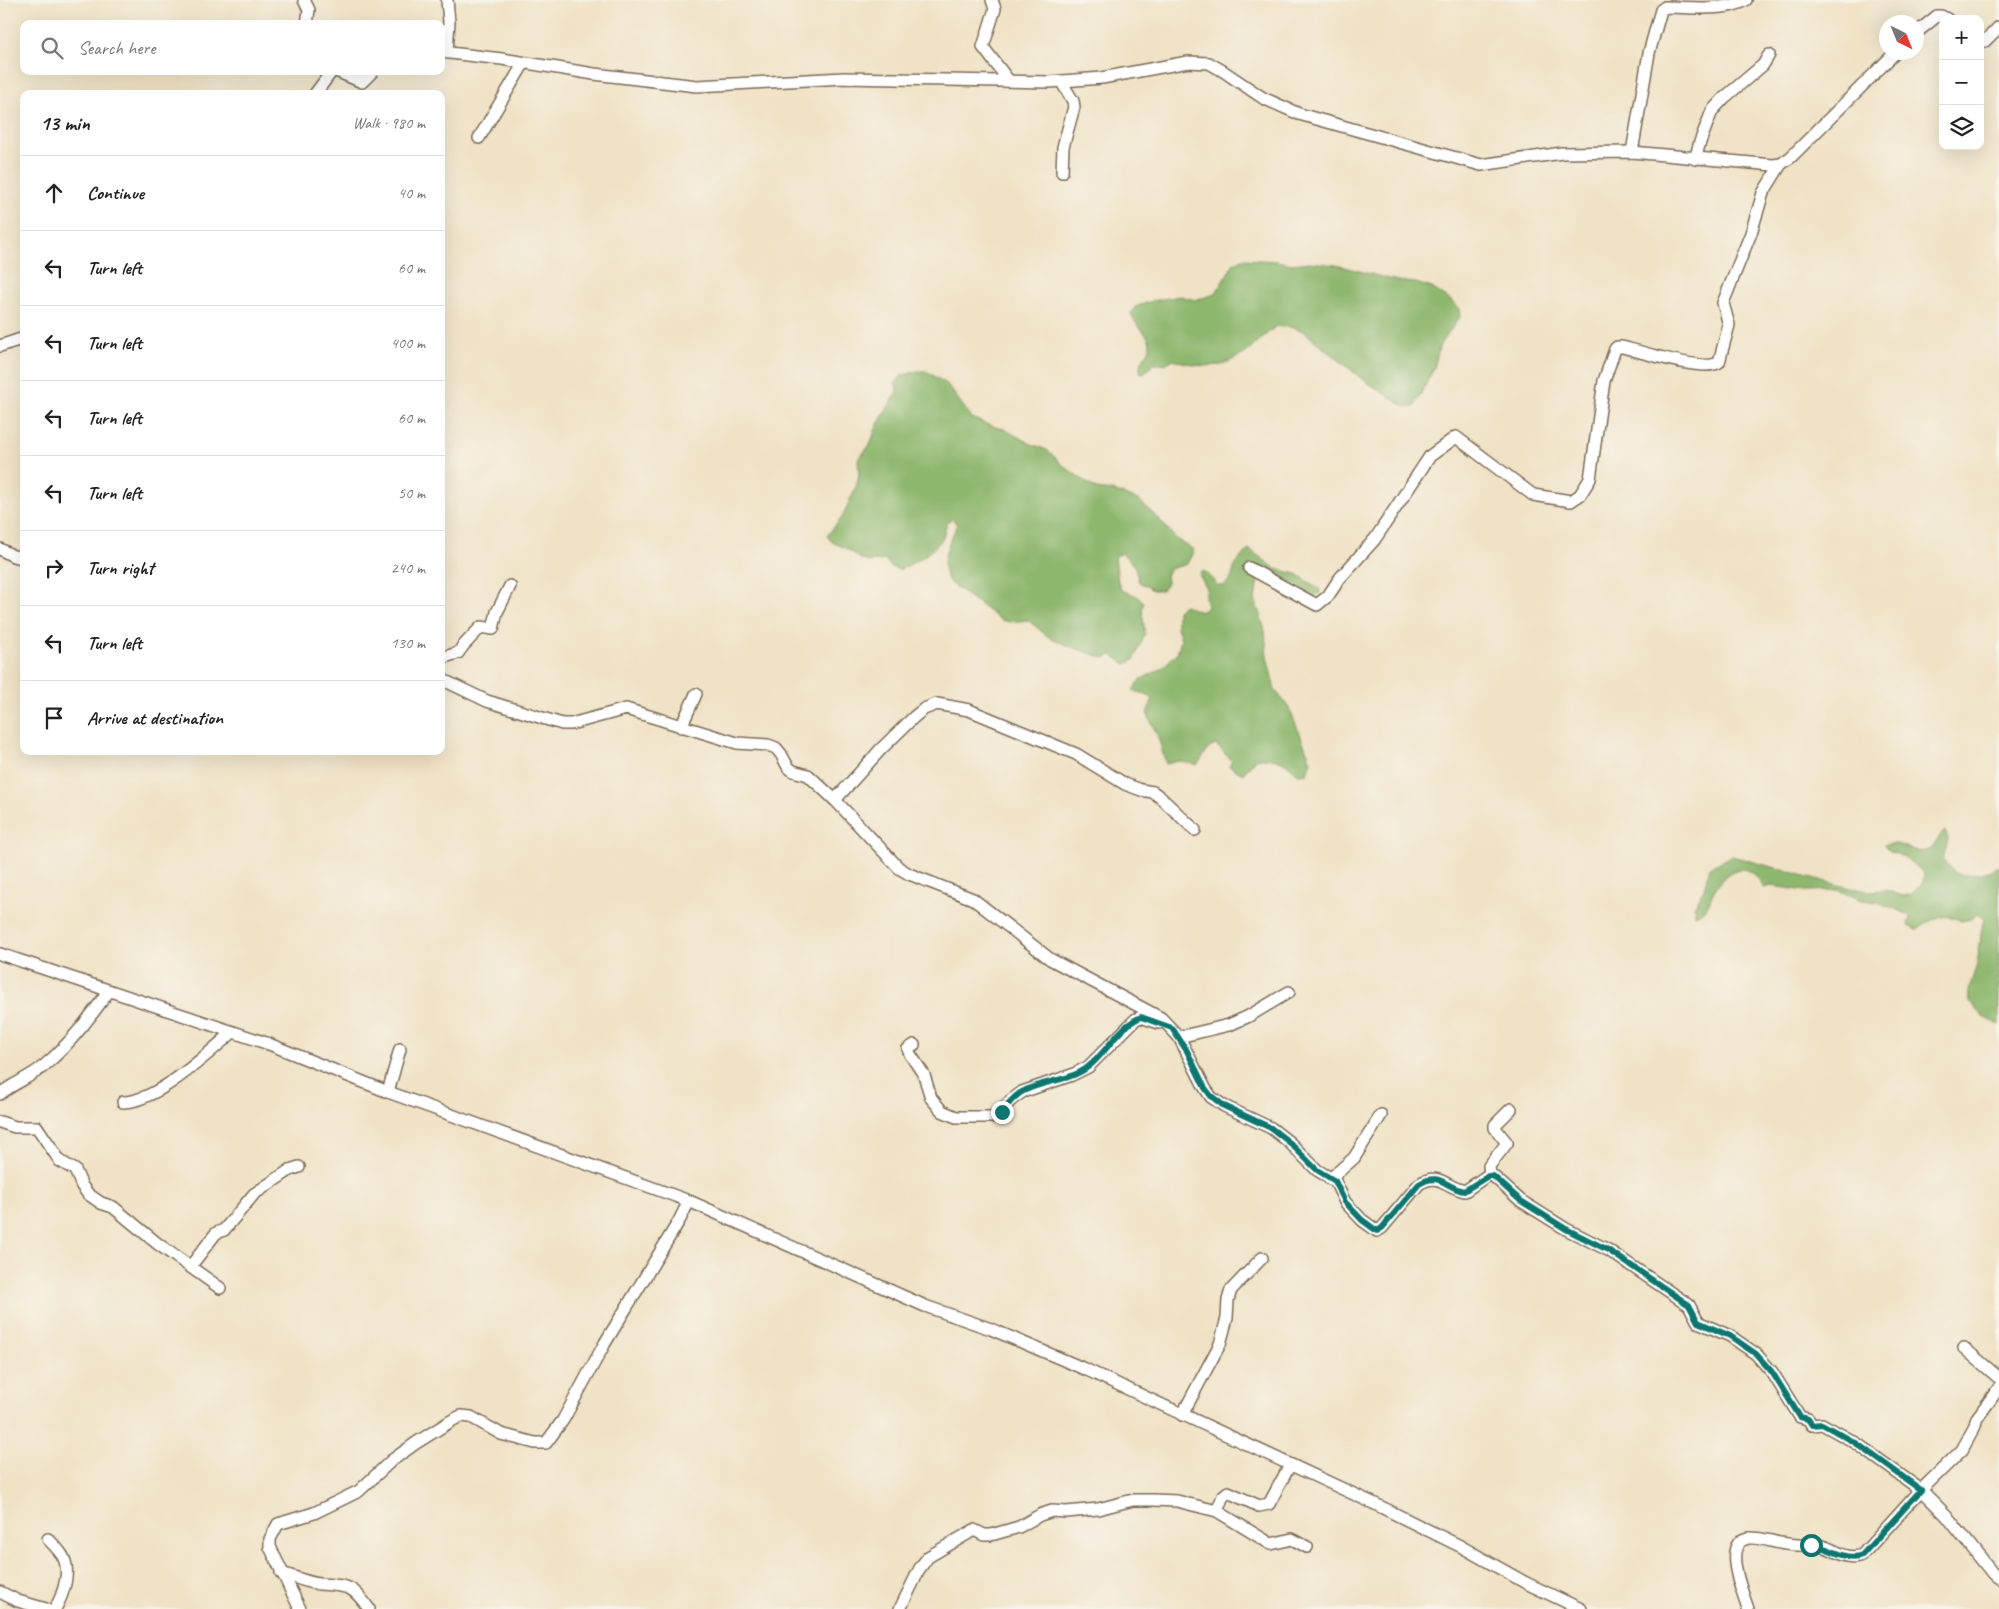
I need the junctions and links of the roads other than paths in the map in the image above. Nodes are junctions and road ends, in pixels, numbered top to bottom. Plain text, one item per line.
1 (304, 0) edge
2 (447, 0) edge
3 (992, 0) edge
4 (1746, 0) edge
5 (1939, 16) edge
6 (308, 20) edge
7 (1924, 27) edge
8 (1999, 27) edge
9 (1984, 41) edge
10 (445, 47) edge
11 (445, 52) edge
12 (1769, 55) dead end
13 (1888, 60) edge
14 (524, 63) junction
15 (329, 75) edge
16 (345, 75) edge
17 (369, 75) edge
18 (1009, 81) junction
19 (1061, 81) junction
20 (319, 90) edge
21 (479, 138) dead end
22 (1632, 152) junction
23 (1695, 159) junction
24 (1781, 164) junction
25 (1062, 172) dead end
26 (20, 339) edge
27 (0, 346) edge
28 (0, 549) edge
29 (20, 557) edge
30 (1249, 568) dead end
31 (510, 586) dead end
32 (445, 657) edge
33 (445, 681) edge
34 (696, 694) dead end
35 (682, 727) junction
36 (835, 800) junction
37 (1195, 830) dead end
38 (0, 954) edge
39 (108, 991) junction
40 (1289, 992) dead end
41 (233, 1032) junction
42 (1176, 1033) junction
43 (914, 1045) dead end
44 (400, 1049) dead end
45 (388, 1092) junction
46 (0, 1094) edge
47 (123, 1102) dead end
48 (1512, 1109) dead end
49 (1381, 1115) dead end
50 (0, 1122) edge
51 (299, 1167) dead end
52 (1490, 1175) junction
53 (1330, 1179) junction
54 (689, 1201) junction
55 (1262, 1258) dead end
56 (190, 1267) junction
57 (220, 1288) dead end
58 (1964, 1348) dead end
59 (1999, 1378) edge
60 (1999, 1388) edge
61 (1182, 1415) junction
62 (1290, 1465) junction
63 (1921, 1490) junction
64 (1216, 1511) junction
65 (48, 1539) dead end
66 (1307, 1547) dead end
67 (282, 1573) junction
68 (1999, 1578) edge
69 (0, 1592) edge
70 (46, 1609) edge
71 (55, 1609) edge
72 (300, 1609) edge
73 (369, 1609) edge
74 (900, 1609) edge
75 (1580, 1609) edge
76 (1748, 1609) edge

1 - 6 street
2 - 10 street
3 - 18 street
4 - 22 street
5 - 7 street
8 - 9 street
11 - 14 street
12 - 23 street
13 - 24 street
14 - 18 street
14 - 21 street
15 - 20 street
16 - 17 street
18 - 19 street
19 - 22 street
19 - 25 street
22 - 23 street
23 - 24 street
24 - 30 street
26 - 27 street
28 - 29 street
31 - 32 street
33 - 35 street
34 - 35 street
35 - 36 street
36 - 37 street
36 - 42 street
38 - 39 street
39 - 41 street
39 - 46 street
40 - 42 street
41 - 45 street
41 - 47 street
42 - 43 street
42 - 53 street
44 - 45 street
45 - 54 street
48 - 52 street
49 - 53 street
50 - 56 street
51 - 56 street
52 - 53 street
52 - 63 street
54 - 61 street
54 - 67 street
55 - 61 street
56 - 57 street
58 - 59 street
60 - 63 street
61 - 62 street
62 - 64 street
62 - 75 street
63 - 68 street
63 - 76 street
64 - 66 street
64 - 74 street
65 - 71 street
67 - 72 street
67 - 73 street
69 - 70 street

